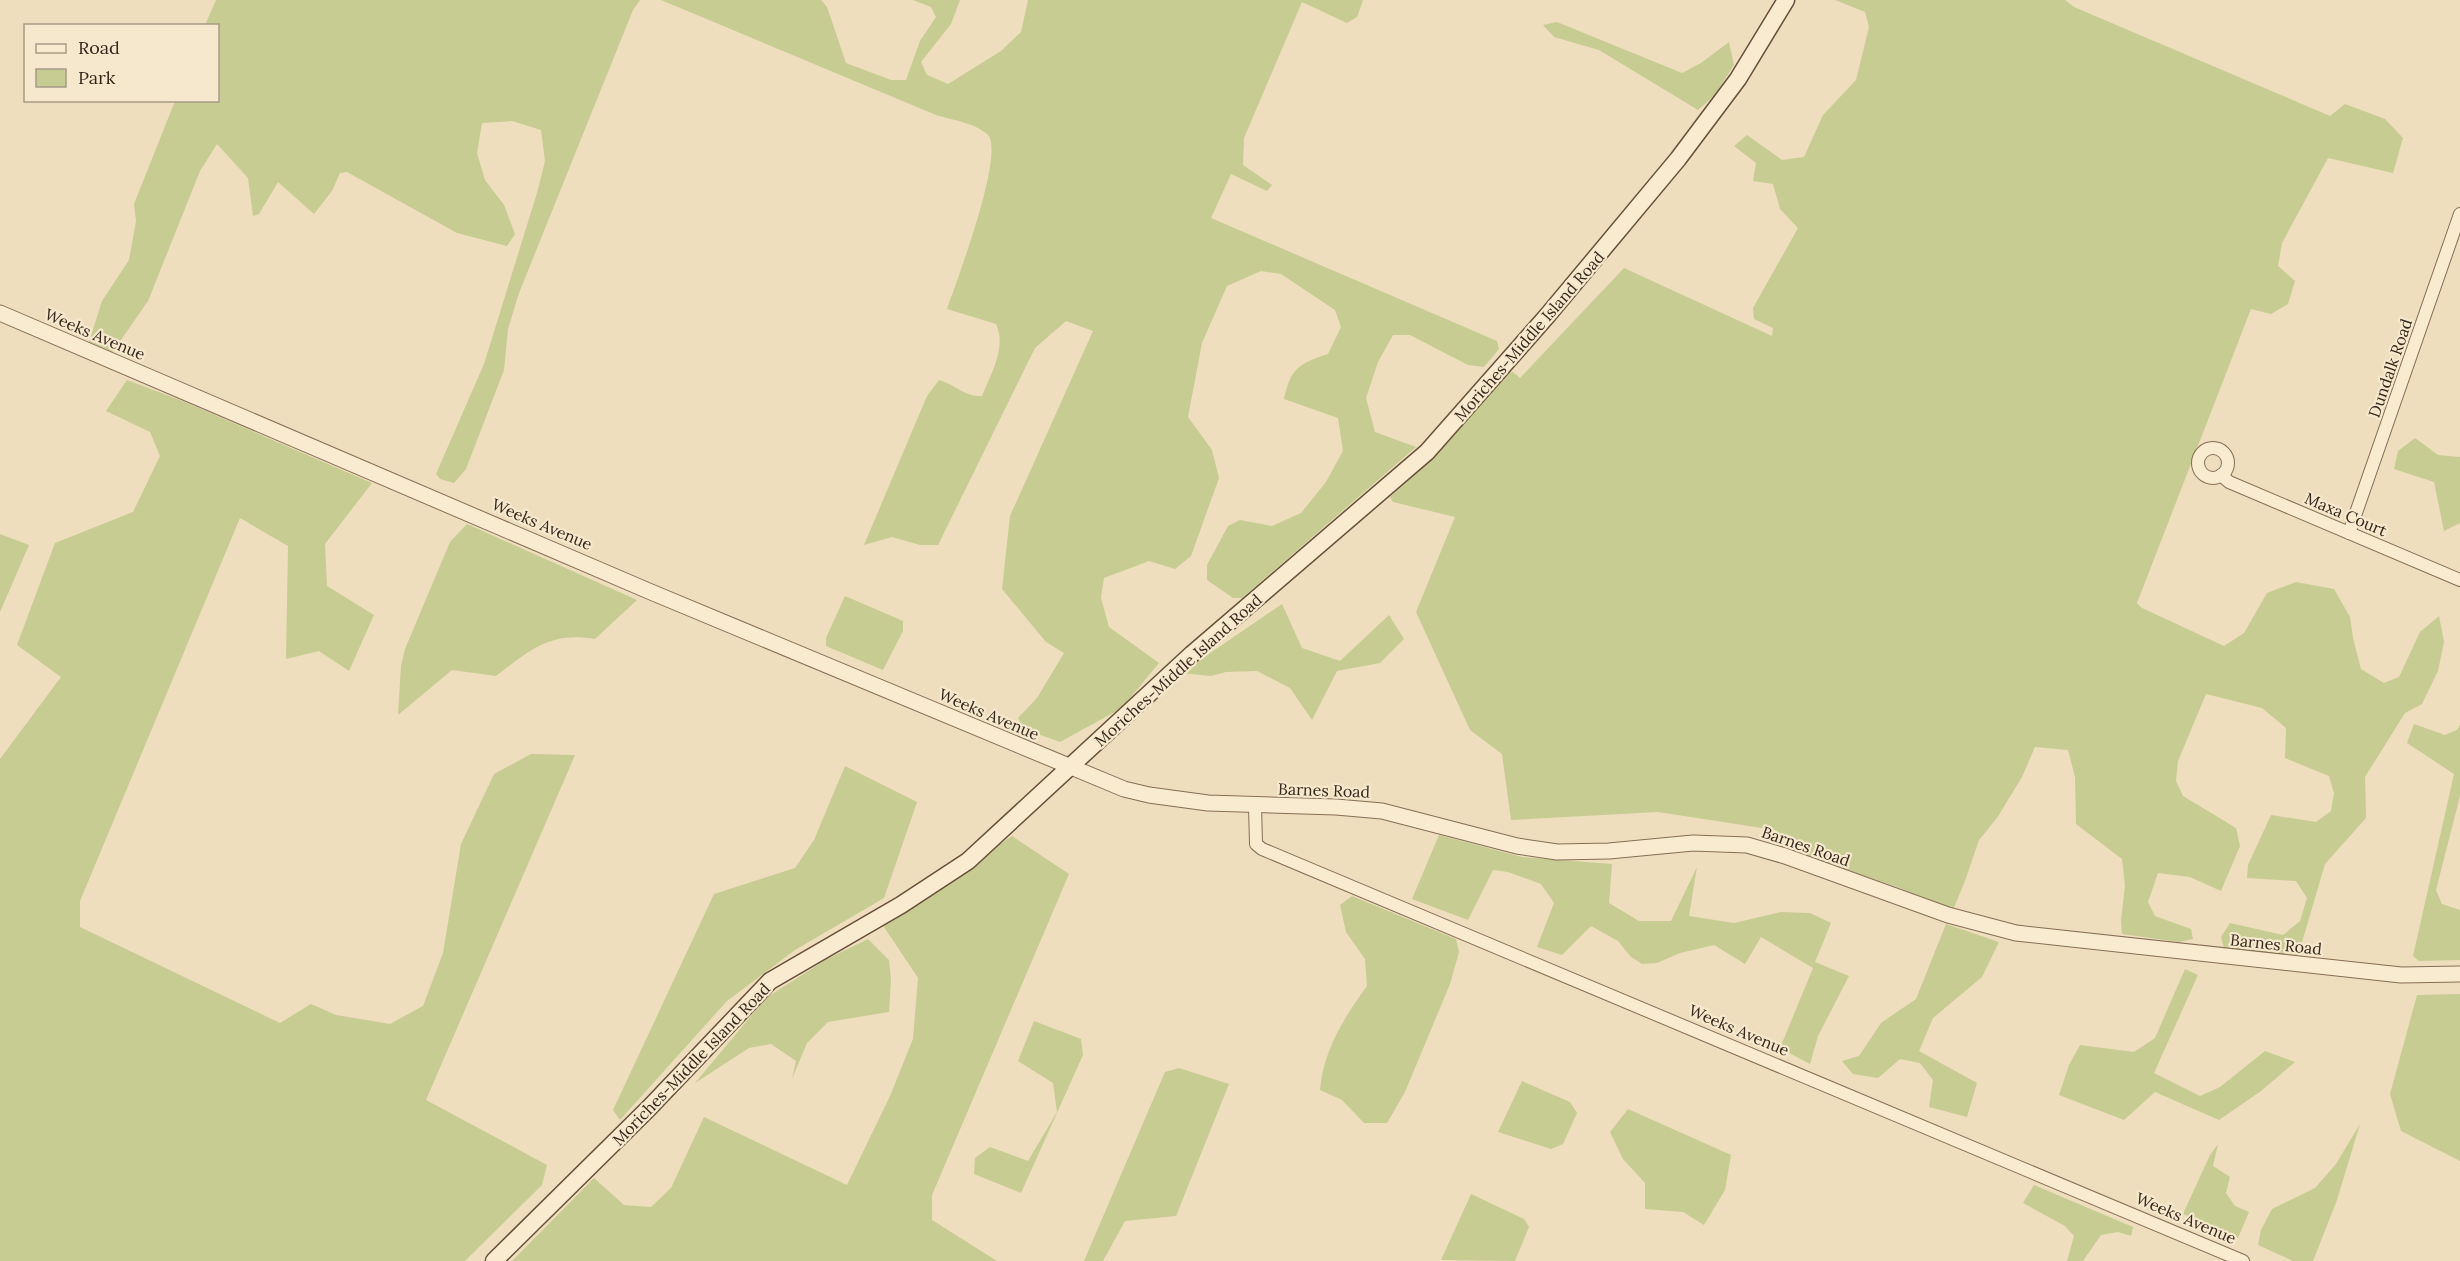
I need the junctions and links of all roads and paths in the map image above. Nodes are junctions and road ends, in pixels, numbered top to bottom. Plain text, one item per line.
1 (1786, 0) edge
2 (2460, 214) edge
3 (0, 313) edge
4 (2221, 475) dead end
5 (2349, 533) junction
6 (2460, 580) edge
7 (1070, 768) junction
8 (1255, 806) junction
9 (2460, 974) edge
10 (494, 1261) edge
11 (2243, 1261) edge

1 - 7 main road, Moriches-Middle Island Road
2 - 5 street, Dundalk Road
3 - 7 street, Weeks Avenue
4 - 5 street, Maxa Court
5 - 6 street, Maxa Court
7 - 8 street, Barnes Road
7 - 10 main road, Moriches-Middle Island Road
8 - 9 street, Barnes Road
8 - 11 street, Weeks Avenue

